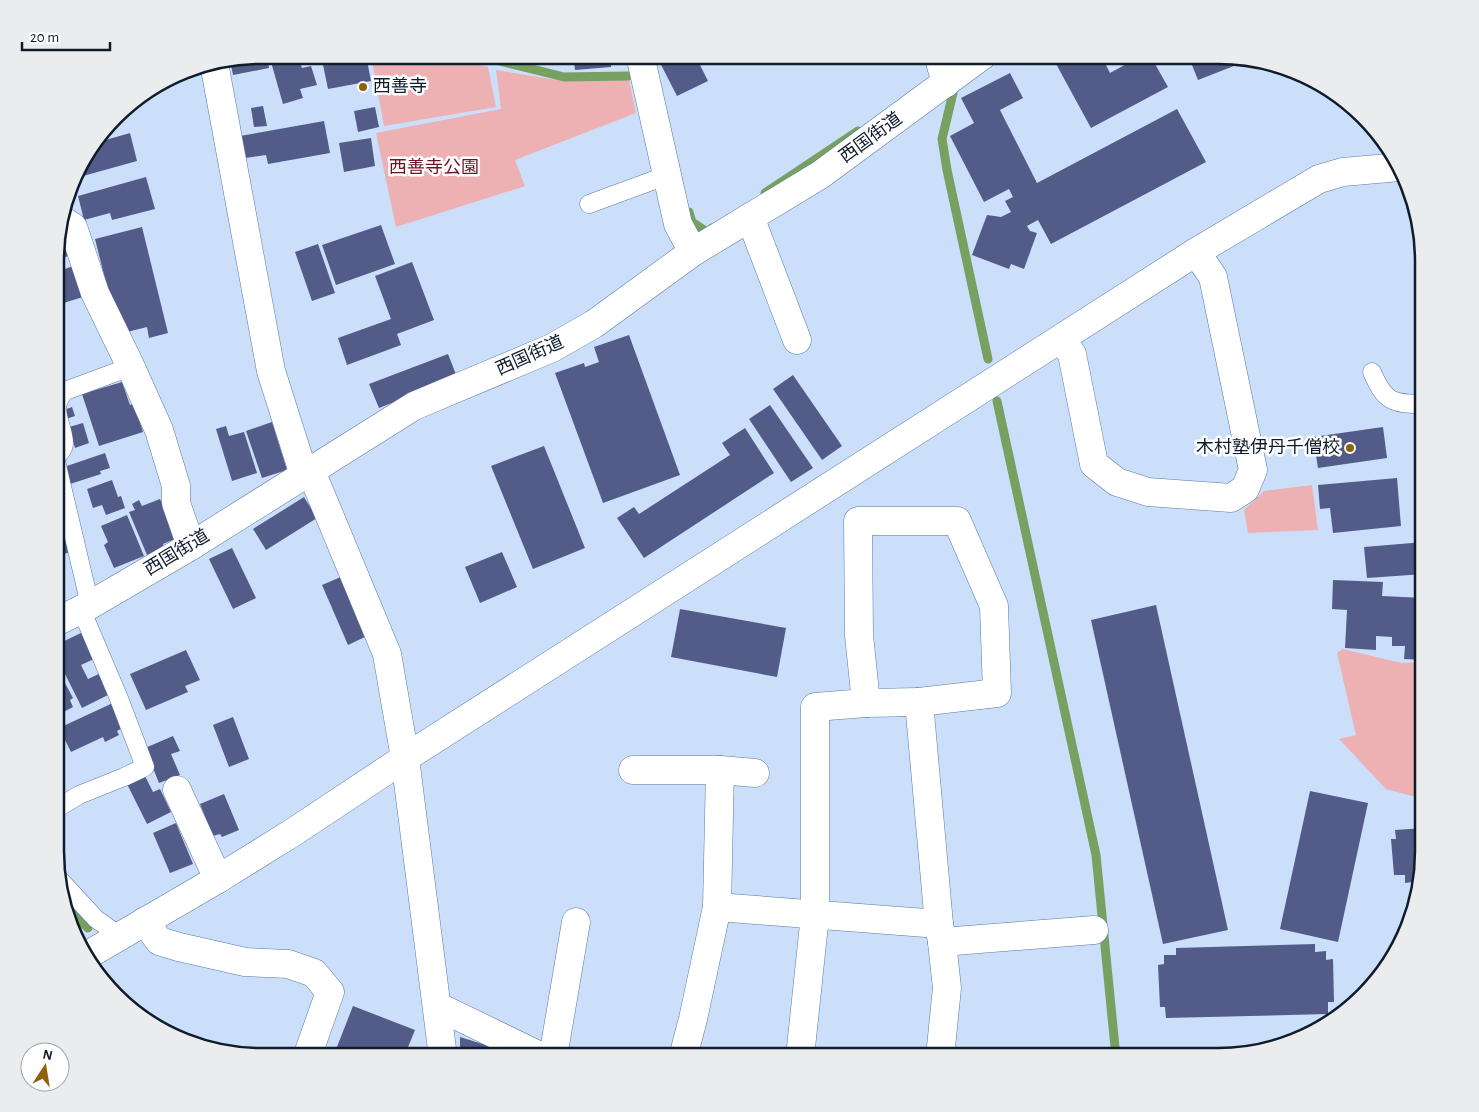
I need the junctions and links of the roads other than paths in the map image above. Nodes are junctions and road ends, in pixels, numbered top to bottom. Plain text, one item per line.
1 (642, 64) edge
2 (941, 64) edge
3 (971, 64) edge
4 (215, 69) edge
5 (946, 83) junction
6 (1392, 168) edge
7 (668, 175) junction
8 (590, 204) dead end
9 (750, 218) junction
10 (68, 224) edge
11 (693, 252) junction
12 (1196, 252) junction
13 (1061, 339) junction
14 (797, 340) dead end
15 (130, 367) junction
16 (1372, 372) dead end
17 (64, 392) edge
18 (1415, 404) edge
19 (307, 473) junction
20 (64, 500) edge
21 (191, 546) junction
22 (86, 607) junction
23 (64, 618) edge
24 (919, 702) junction
25 (866, 703) junction
26 (405, 758) junction
27 (633, 770) dead end
28 (720, 770) junction
29 (755, 773) dead end
30 (177, 790) dead end
31 (64, 804) edge
32 (218, 879) junction
33 (68, 888) edge
34 (717, 907) junction
35 (815, 915) junction
36 (146, 921) junction
37 (576, 922) dead end
38 (1094, 930) dead end
39 (940, 933) junction
40 (120, 936) junction
41 (92, 953) edge
42 (437, 1006) junction
43 (310, 1048) edge
44 (442, 1048) edge
45 (523, 1048) edge
46 (555, 1048) edge
47 (685, 1048) edge
48 (801, 1048) edge
49 (941, 1048) edge

1 - 7 street
2 - 5 street
3 - 5 street, 西国街道
4 - 19 street
5 - 9 street, 西国街道
6 - 12 street
7 - 8 lane
7 - 11 street
9 - 11 street, 西国街道
9 - 14 street
10 - 15 street
11 - 19 street, 西国街道
12 - 13 street
12 - 13 street
13 - 26 street
15 - 17 lane
15 - 21 street
16 - 18 lane
19 - 21 street, 西国街道
19 - 26 street
20 - 22 lane
21 - 22 street, 西国街道
22 - 23 street, 西国街道
22 - 31 lane
24 - 25 street
24 - 25 street
24 - 39 street
25 - 35 street
26 - 32 street
26 - 42 street
27 - 28 street
28 - 29 street
28 - 34 street
30 - 32 street
32 - 36 street
33 - 40 lane
34 - 35 street
34 - 47 street
35 - 39 street
35 - 48 street
36 - 40 street
36 - 43 street
37 - 46 street
38 - 39 street
39 - 49 street
40 - 41 street
42 - 44 street
42 - 45 street

